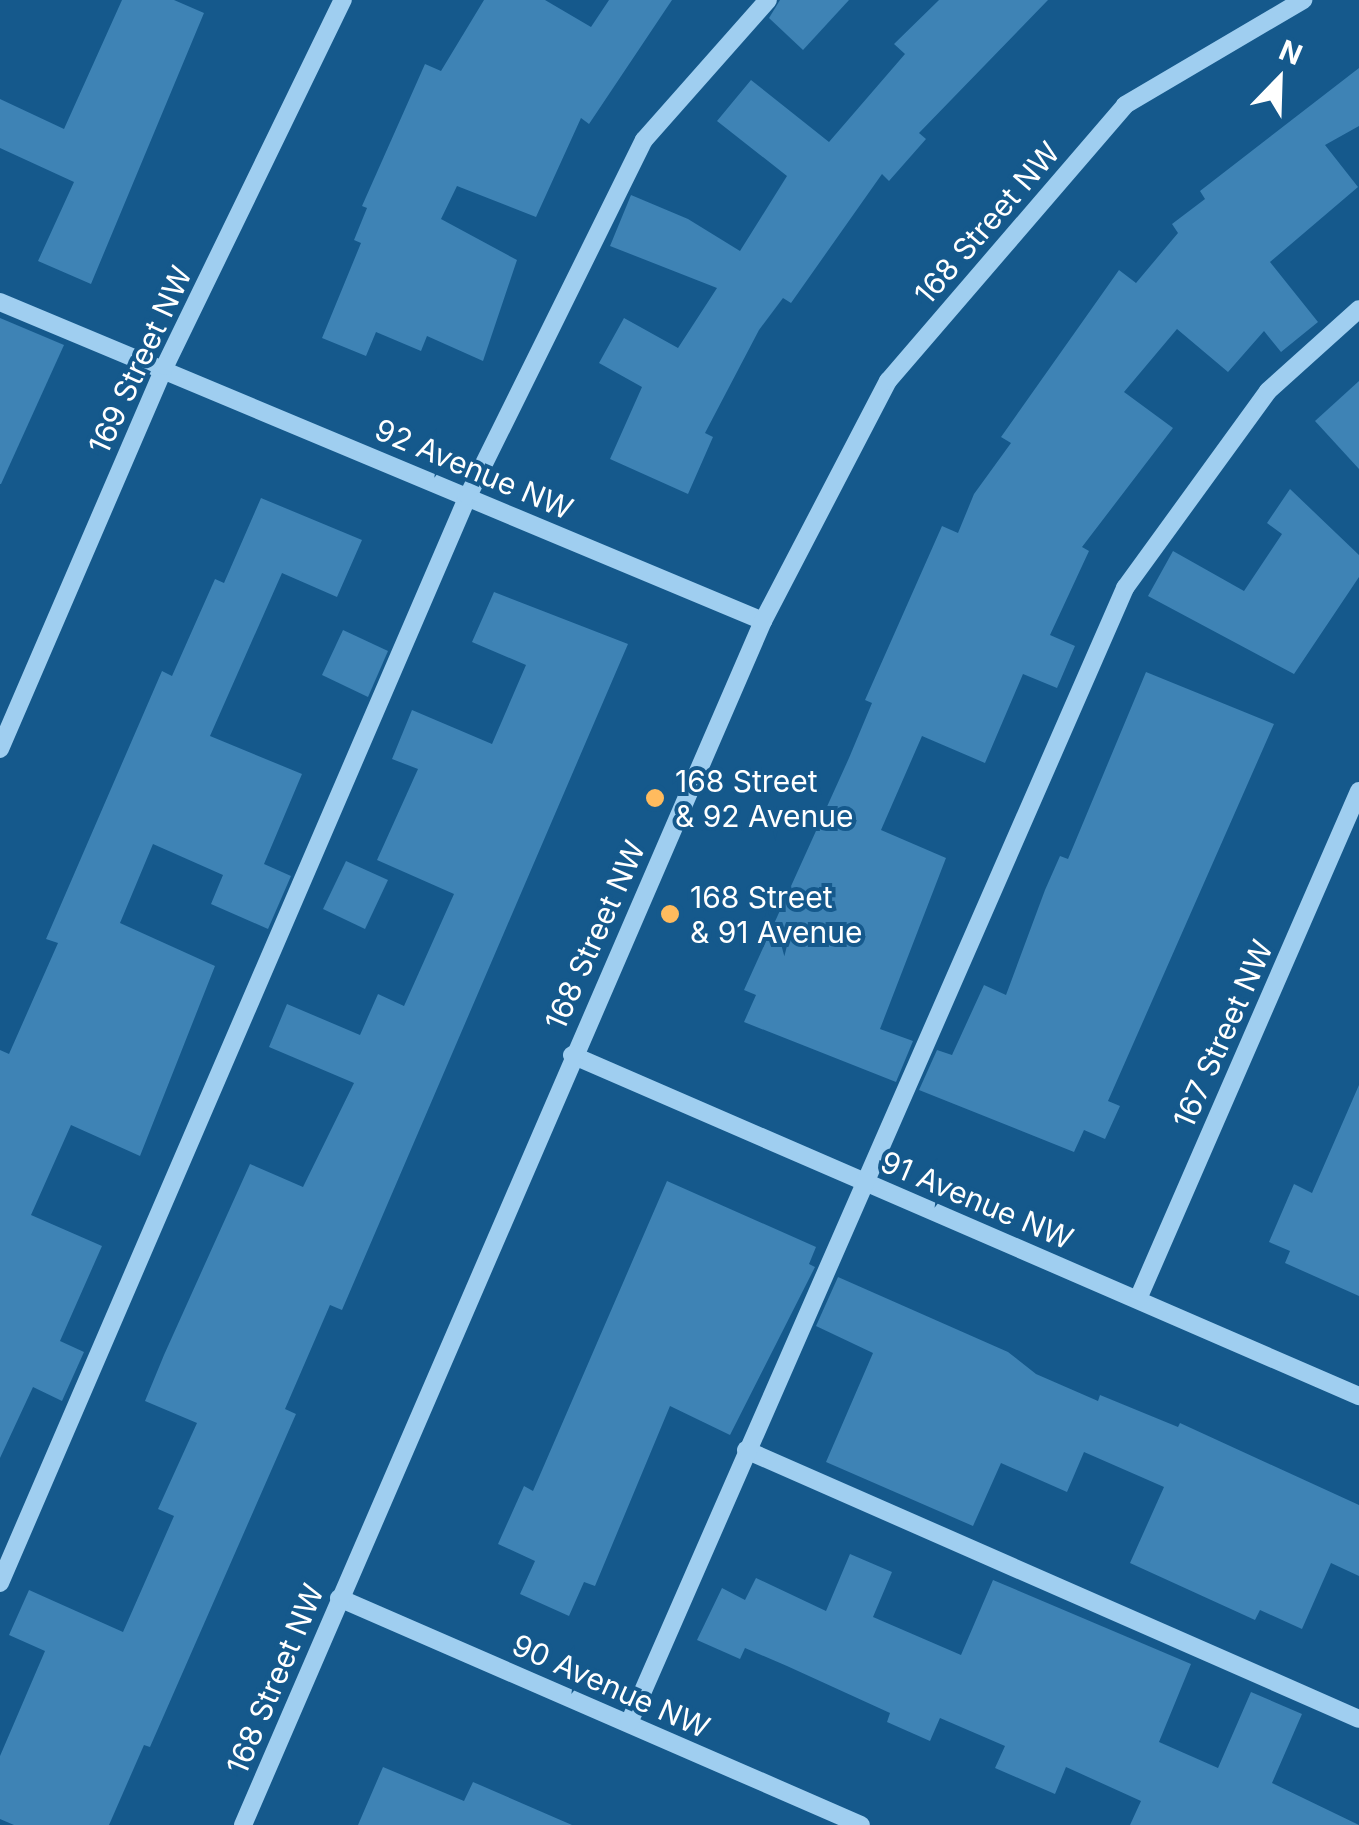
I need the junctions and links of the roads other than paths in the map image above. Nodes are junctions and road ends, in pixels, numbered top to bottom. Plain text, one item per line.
1 (342, 0) edge
2 (768, 0) edge
3 (1303, 0) edge
4 (0, 302) edge
5 (1359, 308) edge
6 (165, 366) junction
7 (468, 496) junction
8 (763, 621) junction
9 (0, 749) edge
10 (1359, 791) edge
11 (572, 1055) junction
12 (865, 1181) junction
13 (1138, 1299) junction
14 (1359, 1396) edge
15 (746, 1450) junction
16 (0, 1583) edge
17 (339, 1598) junction
18 (1359, 1718) edge
19 (629, 1724) junction
20 (244, 1825) edge
21 (861, 1825) edge

1 - 6 street, 169 Street NW
2 - 7 street
3 - 8 street, 168 Street NW
4 - 6 street, 92 Avenue NW
5 - 12 street
6 - 7 street, 92 Avenue NW
6 - 9 street, 169 Street NW
7 - 8 street, 92 Avenue NW
7 - 16 street
8 - 11 street, 168 Street NW
10 - 13 street, 167 Street NW
11 - 12 street, 91 Avenue NW
11 - 17 street, 168 Street NW
12 - 13 street, 91 Avenue NW
12 - 15 street
13 - 14 street, 91 Avenue NW
15 - 18 street
15 - 19 street
17 - 19 street, 90 Avenue NW
17 - 20 street, 168 Street NW
19 - 21 street, 90 Avenue NW

